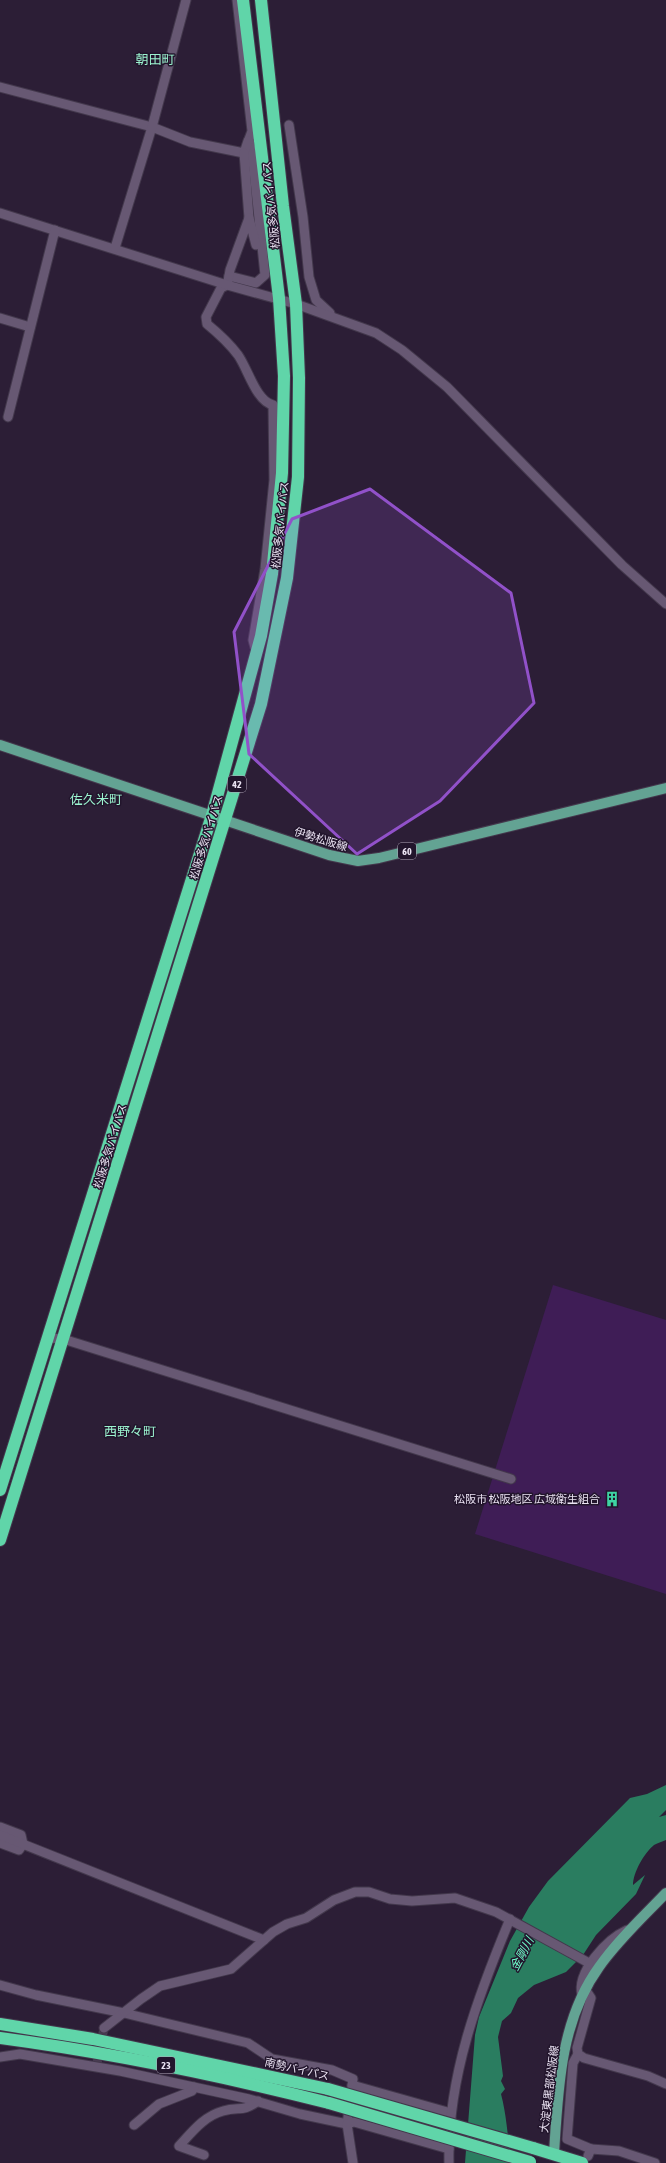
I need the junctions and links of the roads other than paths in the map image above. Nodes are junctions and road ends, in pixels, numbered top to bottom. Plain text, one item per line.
1 (186, 0) edge
2 (237, 0) edge
3 (243, 0) edge
4 (261, 0) edge
5 (0, 87) edge
6 (289, 124) dead end
7 (152, 128) junction
8 (249, 139) junction
9 (244, 153) junction
10 (0, 212) edge
11 (249, 218) junction
12 (55, 230) junction
13 (115, 248) junction
14 (229, 276) junction
15 (260, 280) junction
16 (227, 285) junction
17 (279, 298) junction
18 (296, 304) junction
19 (0, 318) edge
20 (338, 318) junction
21 (30, 328) junction
22 (8, 417) dead end
23 (666, 604) edge
24 (256, 654) junction
25 (0, 745) edge
26 (666, 788) edge
27 (212, 815) junction
28 (226, 820) junction
29 (49, 1338) junction
30 (63, 1339) junction
31 (511, 1479) dead end
32 (0, 1490) edge
33 (0, 1540) edge
34 (0, 1827) edge
35 (0, 1835) edge
36 (0, 1843) edge
37 (22, 1844) junction
38 (666, 1893) edge
39 (512, 1920) junction
40 (632, 1928) junction
41 (267, 1937) junction
42 (587, 1962) junction
43 (0, 1985) edge
44 (584, 1992) junction
45 (124, 2013) junction
46 (0, 2024) edge
47 (104, 2028) tunnel mouth
48 (0, 2038) edge
49 (578, 2054) junction
50 (0, 2057) edge
51 (666, 2084) edge
52 (352, 2085) junction
53 (194, 2087) junction
54 (258, 2101) junction
55 (451, 2113) junction
56 (347, 2124) junction
57 (134, 2125) dead end
58 (449, 2149) junction
59 (204, 2155) dead end
60 (584, 2157) edge
61 (553, 2158) edge
62 (532, 2162) edge
63 (353, 2163) edge
64 (449, 2163) edge
65 (655, 2163) edge

1 - 7 street
2 - 8 street
3 - 17 highway, 松阪多気バイパス / 42
4 - 18 highway, 松阪多気バイパス / 42
5 - 7 street
6 - 20 street
7 - 9 street
7 - 13 street
8 - 9 street
8 - 15 street
9 - 11 street
10 - 12 street
11 - 14 street
11 - 15 street
12 - 13 street
12 - 21 street
13 - 16 street
14 - 15 street
14 - 16 street
16 - 17 street
16 - 24 street
17 - 18 street
17 - 24 highway, 松阪多気バイパス / 42
18 - 20 street
18 - 28 highway, 松阪多気バイパス / 42
19 - 21 street
20 - 23 street
21 - 22 street
24 - 27 highway, 松阪多気バイパス / 42
25 - 27 main road, 伊勢松阪線 / 60
26 - 28 main road, 伊勢松阪線 / 60
27 - 28 main road, 伊勢松阪線 / 60
27 - 29 highway, 松阪多気バイパス / 42
28 - 30 highway, 松阪多気バイパス / 42
29 - 30 street
29 - 32 highway, 松阪多気バイパス / 42
30 - 31 street
30 - 33 highway, 松阪多気バイパス / 42
34 - 37 street
35 - 37 street
36 - 37 street
37 - 41 street
38 - 40 main road, 大淀東黒部松阪線
39 - 41 street
39 - 42 street
39 - 55 street
40 - 42 street
40 - 44 main road, 大淀東黒部松阪線
41 - 45 street
42 - 44 street
43 - 45 street
44 - 49 street
44 - 61 main road, 大淀東黒部松阪線
45 - 47 street
45 - 52 street
46 - 61 highway, 南勢バイパス / 23, bridge
48 - 62 highway, 23, bridge
49 - 51 street
49 - 60 street
50 - 53 street
52 - 55 street
52 - 56 street
53 - 54 street
53 - 57 street
54 - 56 street
54 - 59 street
55 - 58 street
56 - 58 street
56 - 63 street
58 - 64 street
60 - 61 highway, 南勢バイパス / 23
60 - 65 street

